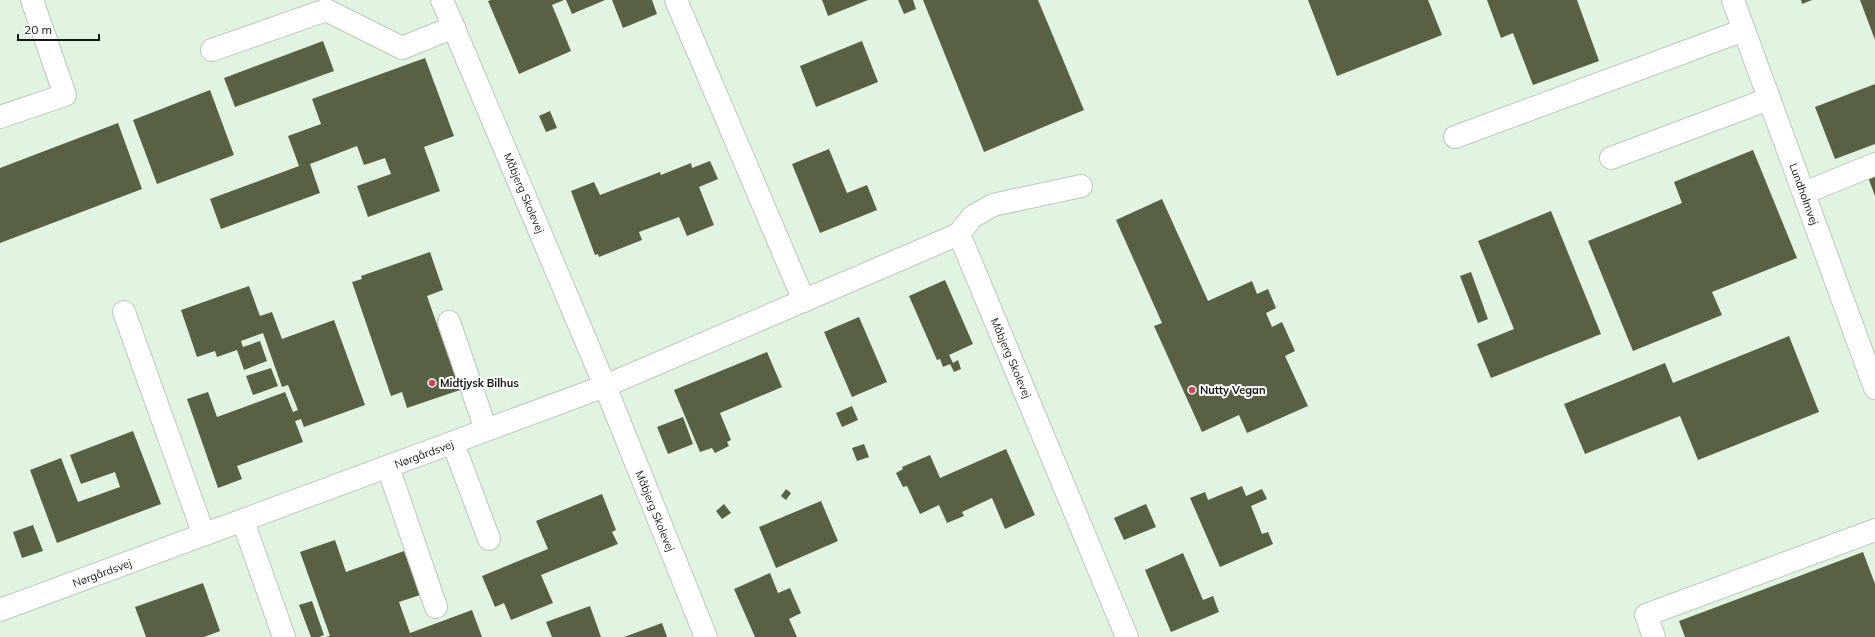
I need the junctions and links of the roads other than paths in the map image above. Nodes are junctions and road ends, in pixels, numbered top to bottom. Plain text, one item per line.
1 (32, 0) edge
2 (442, 0) edge
3 (676, 0) edge
4 (1732, 0) edge
5 (454, 27) junction
6 (1744, 30) junction
7 (212, 50) dead end
8 (1769, 99) junction
9 (0, 117) edge
10 (1455, 137) dead end
11 (1611, 158) dead end
12 (1875, 164) edge
13 (1081, 186) dead end
14 (1804, 193) junction
15 (959, 234) junction
16 (804, 301) junction
17 (124, 312) dead end
18 (449, 322) dead end
19 (1869, 351) edge
20 (605, 386) junction
21 (1875, 388) edge
22 (486, 430) junction
23 (453, 443) junction
24 (388, 467) junction
25 (243, 521) junction
26 (1875, 530) edge
27 (204, 536) junction
28 (489, 539) dead end
29 (436, 607) dead end
30 (0, 610) edge
31 (284, 637) edge
32 (706, 637) edge
33 (1127, 637) edge
34 (1654, 637) edge

1 - 9 street
2 - 5 street, Måbjerg Skolevej
3 - 16 street
4 - 6 street, Lundholmvej
5 - 7 street
5 - 20 street, Måbjerg Skolevej
6 - 8 street, Lundholmvej
6 - 10 street
8 - 11 street
8 - 14 street, Lundholmvej
12 - 14 street
13 - 15 street
14 - 19 street, Lundholmvej
15 - 16 street
15 - 33 street, Måbjerg Skolevej
16 - 20 street
17 - 27 street
18 - 22 street
19 - 21 street, Lundholmvej
20 - 22 street, Nørgårdsvej
20 - 32 street, Måbjerg Skolevej
22 - 23 street, Nørgårdsvej
23 - 24 street, Nørgårdsvej
23 - 28 street
24 - 25 street, Nørgårdsvej
24 - 29 street
25 - 27 street, Nørgårdsvej
25 - 31 street
26 - 34 street
27 - 30 street, Nørgårdsvej

